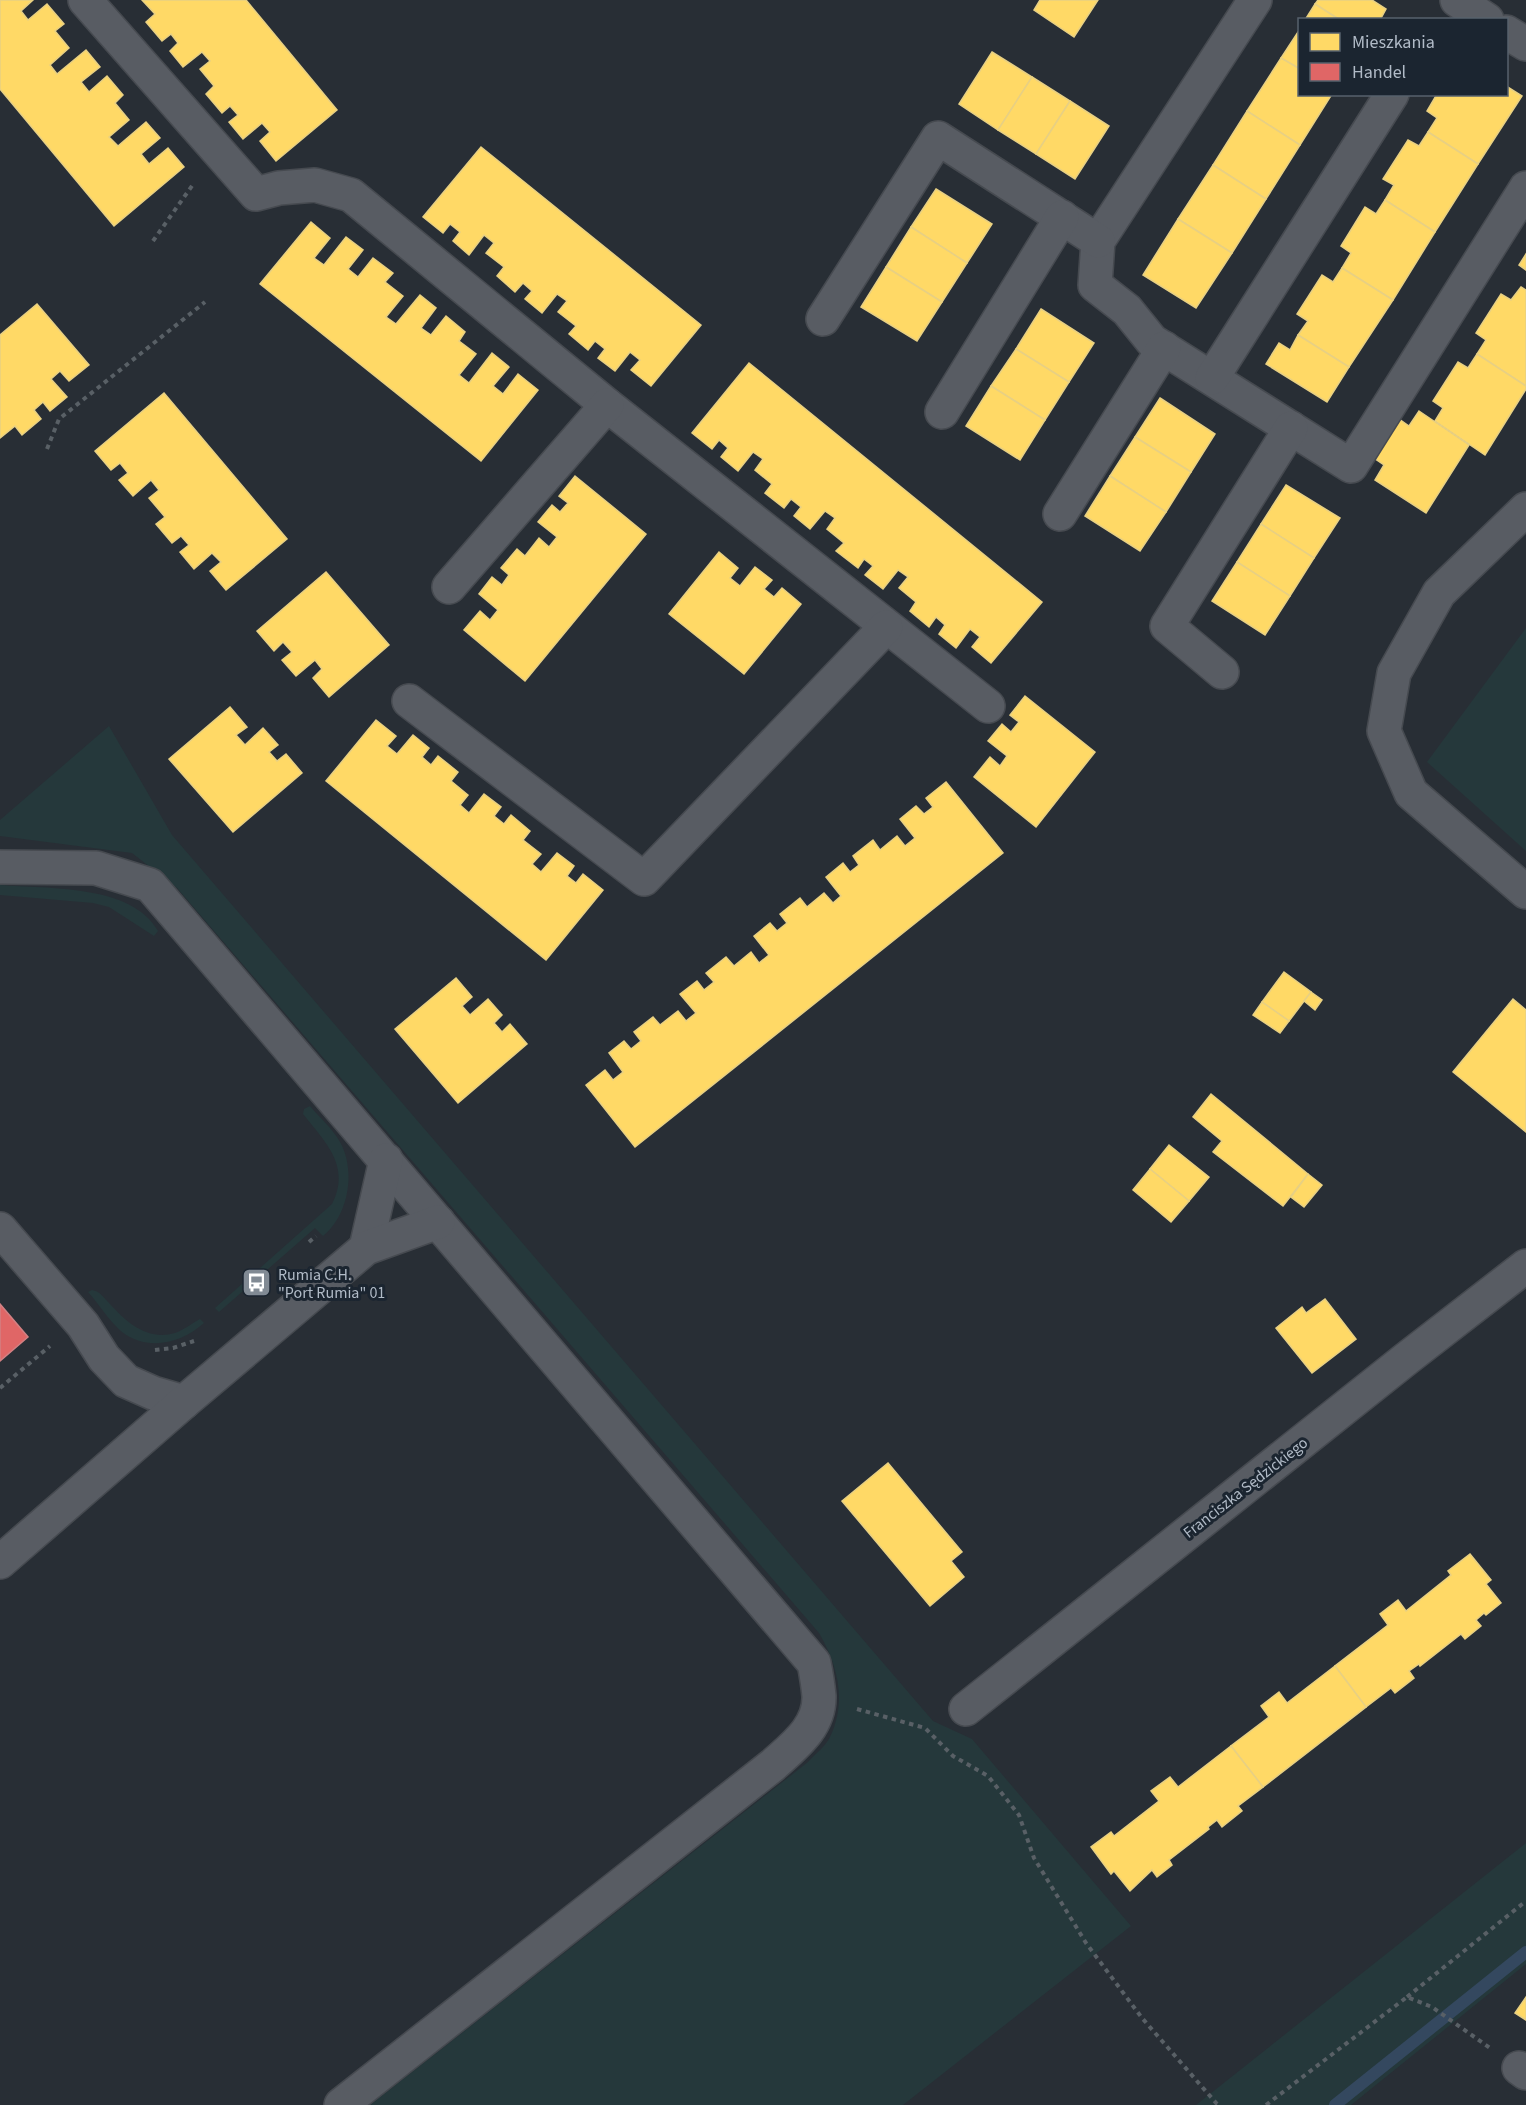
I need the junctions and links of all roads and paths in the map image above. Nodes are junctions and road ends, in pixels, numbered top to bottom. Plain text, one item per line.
1 (85, 0) edge
2 (1255, 0) edge
3 (1457, 0) edge
4 (1484, 18) edge
5 (1508, 33) edge
6 (1526, 44) edge
7 (1391, 96) edge
8 (217, 150) junction
9 (1526, 188) edge
10 (1062, 217) junction
11 (153, 241) dead end
12 (1098, 241) junction
13 (205, 302) dead end
14 (823, 318) dead end
15 (1164, 348) junction
16 (1212, 378) junction
17 (607, 405) junction
18 (942, 412) dead end
19 (1291, 428) junction
20 (47, 448) dead end
21 (1526, 509) edge
22 (1060, 514) dead end
23 (449, 587) dead end
24 (886, 627) junction
25 (1222, 672) dead end
26 (409, 700) dead end
27 (988, 706) dead end
28 (0, 867) edge
29 (1526, 892) edge
30 (386, 1160) junction
31 (438, 1222) junction
32 (0, 1229) edge
33 (316, 1236) dead end
34 (307, 1244) dead end
35 (366, 1248) junction
36 (1526, 1266) edge
37 (83, 1325) junction
38 (201, 1336) dead end
39 (146, 1349) dead end
40 (0, 1388) edge
41 (184, 1402) junction
42 (0, 1562) edge
43 (819, 1698) junction
44 (966, 1709) dead end
45 (1526, 1901) edge
46 (1407, 1997) junction
47 (1522, 2070) edge
48 (341, 2105) edge
49 (1221, 2105) edge
50 (1266, 2105) edge

1 - 8 street
2 - 12 street
3 - 4 street
5 - 6 street
7 - 16 street
8 - 11 path
8 - 17 street
9 - 19 street
10 - 12 street
10 - 14 street
10 - 18 street
12 - 15 street
13 - 20 path
15 - 16 street
15 - 22 street
16 - 19 street
17 - 23 street
17 - 24 street
19 - 25 street
21 - 29 street
24 - 26 street
24 - 27 street
28 - 30 street
30 - 31 street
30 - 35 street
31 - 35 street
31 - 43 street
32 - 37 street
33 - 34 path
35 - 41 street
36 - 44 street, Franciszka Sędzickiego
37 - 40 path
37 - 41 street
38 - 39 path
41 - 42 street
43 - 48 street
43 - 49 path
45 - 46 path
46 - 47 path
46 - 50 path

